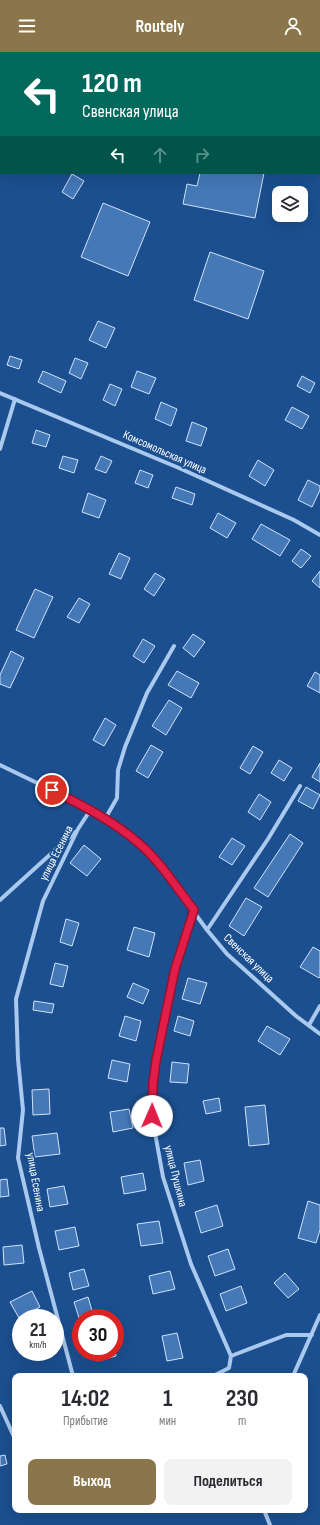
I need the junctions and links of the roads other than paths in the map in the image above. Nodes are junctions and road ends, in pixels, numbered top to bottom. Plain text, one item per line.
1 (0, 393) edge
2 (15, 399) junction
3 (0, 449) edge
4 (320, 535) edge
5 (174, 646) dead end
6 (0, 765) edge
7 (300, 786) dead end
8 (91, 809) junction
9 (105, 818) junction
10 (78, 829) junction
11 (0, 900) edge
12 (194, 910) junction
13 (207, 930) junction
14 (320, 1006) edge
15 (309, 1025) junction
16 (320, 1034) edge
17 (320, 1315) edge
18 (312, 1335) junction
19 (231, 1356) junction
20 (72, 1373) edge
21 (219, 1373) edge
22 (294, 1373) edge
23 (0, 1406) edge
24 (12, 1433) edge
25 (265, 1513) edge
26 (270, 1525) edge

1 - 2 street, Комсомольская улица
2 - 3 street
2 - 4 street, Комсомольская улица
5 - 9 street
6 - 8 street, Свенская улица
7 - 13 street
8 - 9 street, Свенская улица
8 - 10 street, улица Есенина
9 - 12 street, Свенская улица
10 - 11 street
10 - 20 street, улица Есенина
12 - 13 street, Свенская улица
12 - 19 street, улица Пушкина
13 - 15 street, Свенская улица
14 - 15 street
15 - 16 street, Свенская улица
17 - 18 street
18 - 19 street
18 - 22 street
19 - 21 street
23 - 24 street
25 - 26 street

